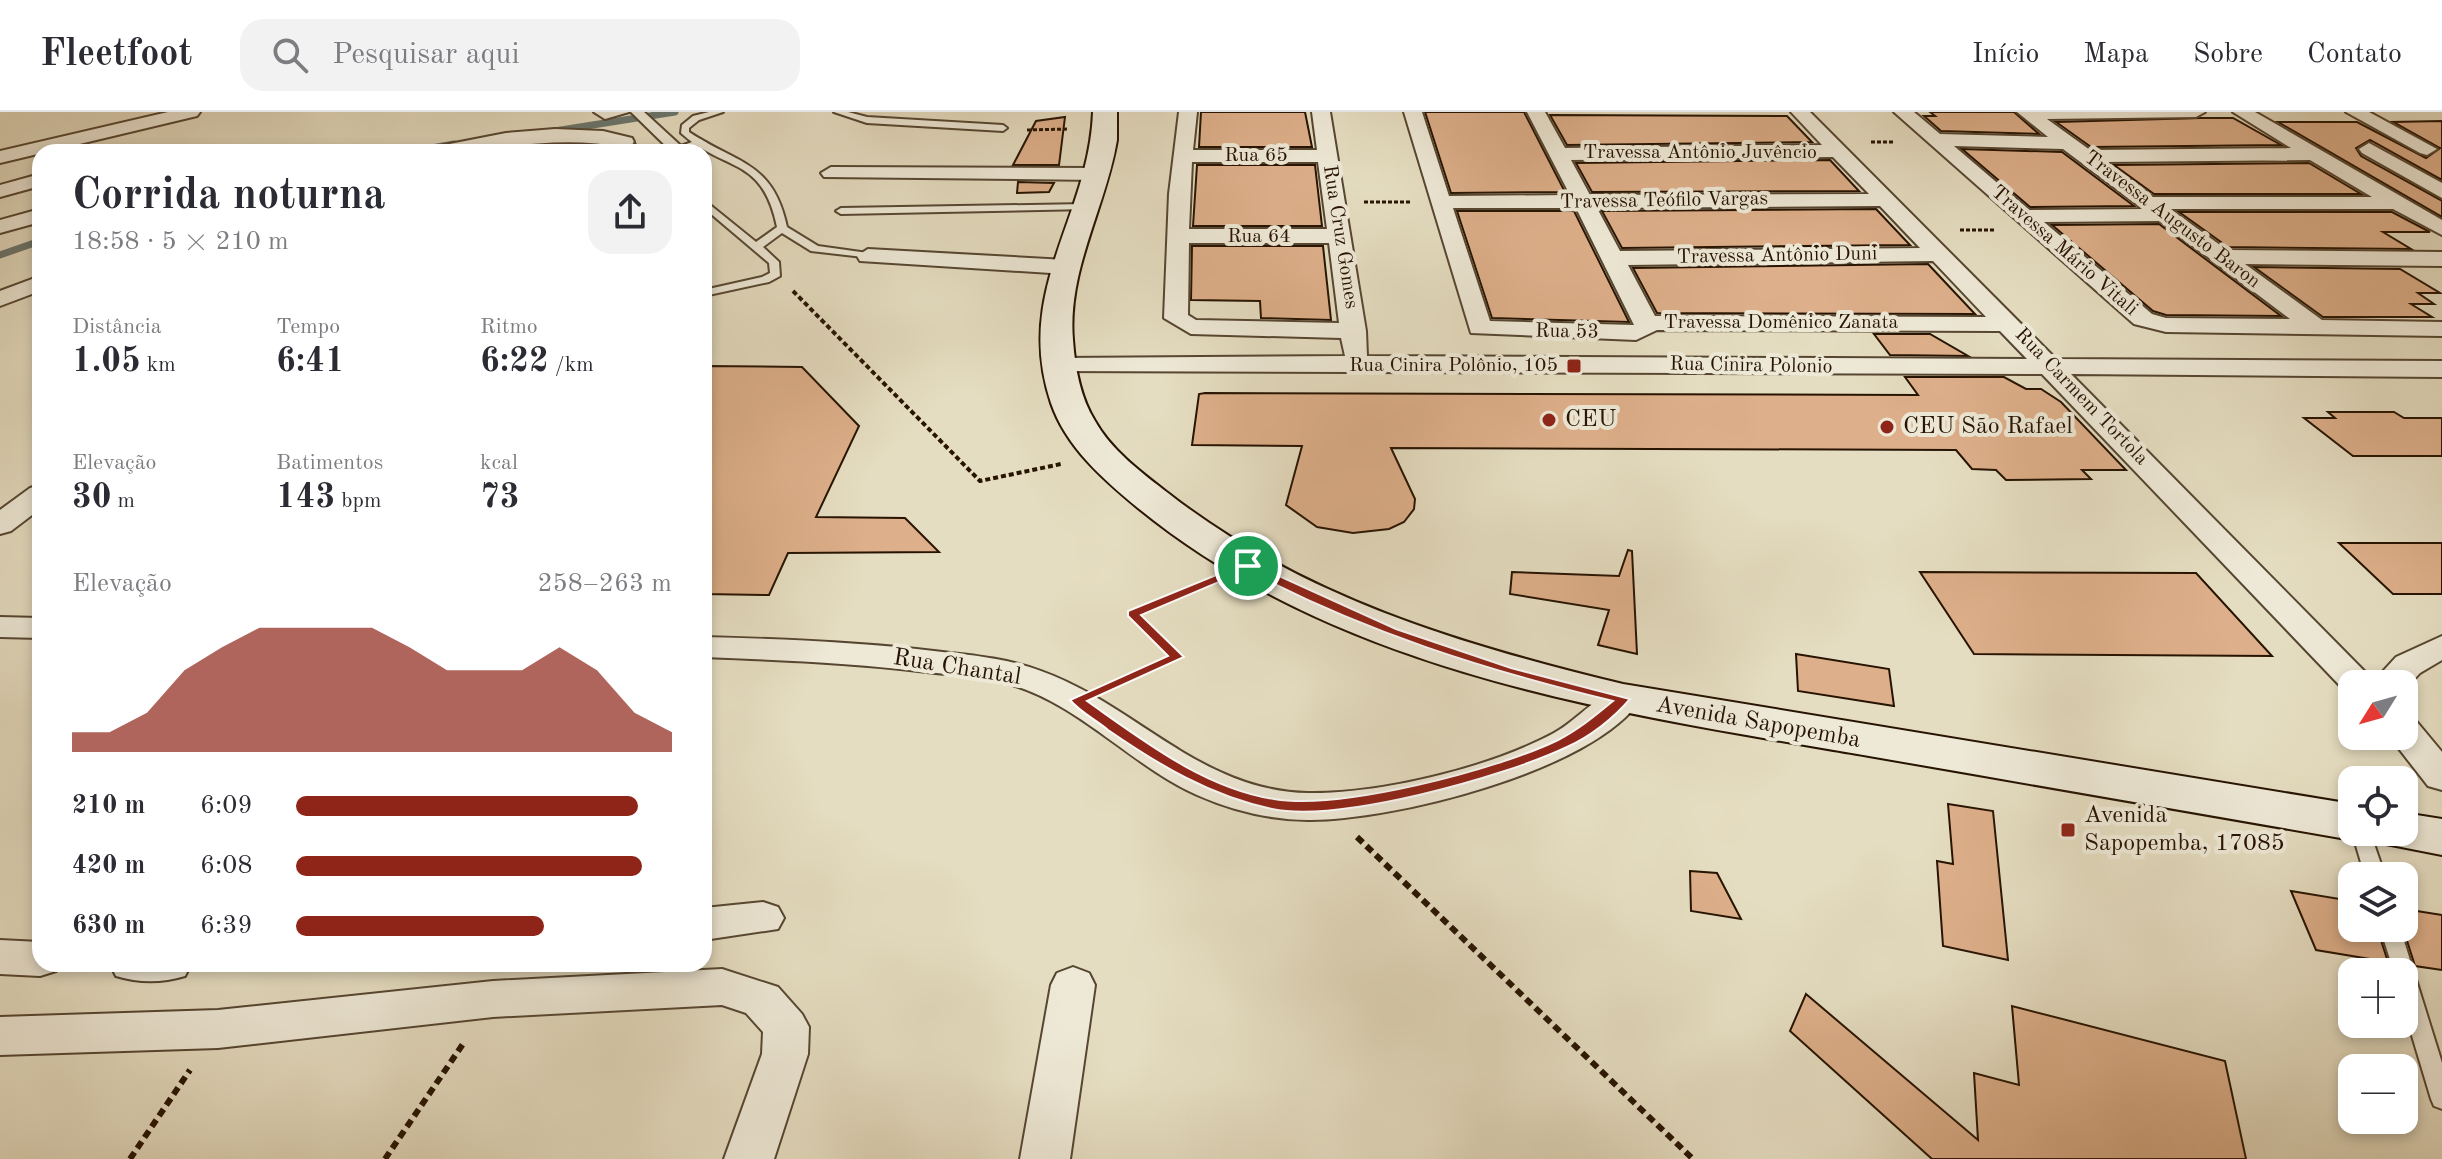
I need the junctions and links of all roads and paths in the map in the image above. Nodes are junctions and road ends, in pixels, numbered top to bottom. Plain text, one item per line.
1 (191, 112) edge
2 (600, 112) edge
3 (623, 112) edge
4 (637, 112) edge
5 (719, 112) edge
6 (838, 112) edge
7 (1188, 112) edge
8 (1321, 112) edge
9 (1413, 112) edge
10 (1536, 112) edge
11 (1800, 112) edge
12 (1903, 112) edge
13 (2196, 112) edge
14 (2242, 112) edge
15 (2355, 112) edge
16 (2027, 113) edge
17 (1106, 120) edge
18 (1003, 128) joint
19 (1938, 140) junction
20 (55, 144) edge
21 (485, 144) edge
22 (616, 144) edge
23 (674, 144) edge
24 (681, 144) edge
25 (1836, 147) junction
26 (32, 149) edge
27 (2435, 149) edge
28 (2077, 150) junction
29 (867, 153) dead end
30 (933, 154) dead end
31 (1558, 154) junction
32 (2313, 154) junction
33 (1183, 156) junction
34 (1328, 156) junction
35 (0, 157) edge
36 (712, 158) edge
37 (1025, 173) junction
38 (32, 182) edge
39 (0, 191) edge
40 (1092, 191) junction
41 (2442, 194) edge
42 (1888, 200) junction
43 (2391, 200) junction
44 (1335, 202) junction
45 (1439, 202) junction
46 (1583, 202) junction
47 (2158, 209) junction
48 (712, 210) edge
49 (841, 211) dead end
50 (32, 217) edge
51 (2028, 222) junction
52 (0, 227) edge
53 (782, 228) junction
54 (2442, 229) edge
55 (1917, 231) junction
56 (1178, 236) junction
57 (1341, 236) junction
58 (756, 247) junction
59 (1942, 254) junction
60 (868, 256) joint
61 (2223, 257) junction
62 (1612, 258) junction
63 (2442, 259) edge
64 (1066, 267) junction
65 (776, 274) junction
66 (32, 286) edge
67 (712, 291) edge
68 (0, 299) edge
69 (1647, 323) junction
70 (2010, 324) junction
71 (2317, 328) junction
72 (2442, 329) edge
73 (1354, 331) junction
74 (1357, 363) junction
75 (1060, 366) junction
76 (2051, 368) junction
77 (2442, 369) edge
78 (1102, 456) junction
79 (32, 500) edge
80 (0, 525) edge
81 (1248, 566) junction
82 (0, 627) edge
83 (32, 628) edge
84 (2442, 646) edge
85 (712, 647) edge
86 (2345, 670) edge
87 (2403, 670) edge
88 (1623, 699) junction
89 (1076, 700) junction
90 (2418, 748) edge
91 (2442, 777) edge
92 (1324, 806) junction
93 (2338, 820) edge
94 (763, 918) dead end
95 (712, 923) edge
96 (0, 957) edge
97 (32, 959) edge
98 (1073, 985) dead end
99 (493, 999) junction
100 (2418, 1019) edge
101 (218, 1029) junction
102 (0, 1036) edge
103 (2442, 1099) edge
104 (130, 1159) edge
105 (385, 1159) edge
106 (749, 1159) edge
107 (1045, 1159) edge
108 (1693, 1159) edge

1 - 20 street
2 - 3 street
4 - 23 street
5 - 24 lane
6 - 18 lane
7 - 33 street
8 - 34 street, Rua Cruz Gomes
9 - 45 street
10 - 31 street, Travessa Domênico Zanata
11 - 25 street, Rua Carmem Tortola
12 - 19 street, Travessa Mário Vitali
13 - 16 street
14 - 32 street
15 - 27 street
16 - 28 street, Travessa Augusto Baron
17 - 18 path
17 - 40 main road, Avenida Sapopemba
19 - 25 path
19 - 28 street
19 - 51 street, Travessa Mário Vitali
21 - 22 street
25 - 31 street, Travessa Antônio Juvêncio
25 - 42 street, Rua Carmem Tortola
26 - 35 street
27 - 41 street
28 - 32 street
28 - 47 street, Travessa Augusto Baron
29 - 37 street
30 - 37 street
31 - 46 street, Travessa Domênico Zanata
32 - 43 street
33 - 34 street, Rua 65
33 - 56 street
34 - 44 street, Rua Cruz Gomes
36 - 53 lane
37 - 40 street
38 - 39 street
40 - 49 lane
40 - 64 main road, Avenida Sapopemba
41 - 43 street
42 - 46 street, Travessa Teófilo Vargas
42 - 55 street, Rua Carmem Tortola
43 - 47 street
43 - 54 street
44 - 45 path
44 - 57 street, Rua Cruz Gomes
45 - 46 street, Travessa Teófilo Vargas
45 - 69 street, Rua 53
46 - 62 street, Travessa Domênico Zanata
47 - 51 street
47 - 61 street, Travessa Augusto Baron
48 - 58 lane
50 - 52 street
51 - 55 path
51 - 71 street, Travessa Mário Vitali
53 - 58 lane
53 - 60 lane
55 - 59 street, Rua Carmem Tortola
56 - 57 street, Rua 64
56 - 73 street
57 - 73 street, Rua Cruz Gomes
58 - 65 lane
59 - 62 street, Travessa Antônio Duni
59 - 70 street, Rua Carmem Tortola
60 - 64 street
61 - 63 street
61 - 71 street, Travessa Augusto Baron
62 - 69 street, Travessa Domênico Zanata
64 - 75 main road, Avenida Sapopemba
65 - 67 lane
65 - 78 path
66 - 68 street
69 - 70 street, Travessa Domênico Zanata
70 - 76 street, Rua Carmem Tortola
71 - 72 street, Travessa Mário Vitali
73 - 74 street, Rua Cruz Gomes
74 - 75 street, Rua Cinira Polonio
74 - 76 street, Rua Cinira Polonio
75 - 78 main road, Avenida Sapopemba
76 - 77 street, Rua Cinira Polonio
76 - 86 street, Rua Carmem Tortola
78 - 81 main road, Avenida Sapopemba
79 - 80 street
81 - 88 main road, Avenida Sapopemba
81 - 89 path
82 - 83 street
84 - 87 street
85 - 89 street, Rua Chantal
88 - 92 street, Rua Chantal
88 - 93 main road, Avenida Sapopemba
89 - 92 street, Rua Chantal
90 - 91 street
92 - 108 path
94 - 95 street
96 - 97 street
98 - 107 street
99 - 101 street
99 - 105 path
99 - 106 street
100 - 103 lane
101 - 102 street
101 - 104 path

